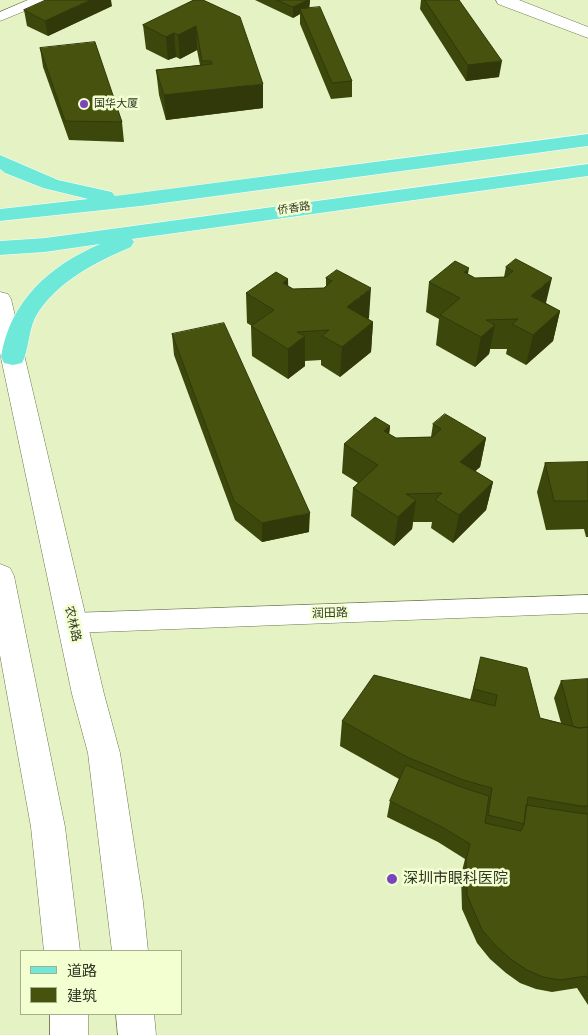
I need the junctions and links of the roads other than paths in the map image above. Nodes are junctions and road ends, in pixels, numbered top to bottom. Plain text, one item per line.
1 (39, 0) edge
2 (504, 0) edge
3 (0, 17) edge
4 (588, 33) edge
5 (588, 140) edge
6 (0, 162) edge
7 (588, 170) edge
8 (141, 200) junction
9 (0, 215) edge
10 (152, 229) junction
11 (0, 248) edge
12 (0, 299) edge
13 (13, 357) junction
14 (0, 576) edge
15 (588, 604) edge
16 (72, 623) junction
17 (62, 950) edge
18 (130, 950) edge
19 (68, 1015) edge
20 (135, 1015) edge
21 (69, 1035) edge
22 (137, 1035) edge

1 - 3 street
2 - 4 main road
5 - 8 main road
6 - 8 main road
7 - 10 main road, 侨香路
8 - 9 main road
10 - 11 main road, 侨香路
10 - 13 main road
12 - 13 main road, 农林路
13 - 16 main road, 农林路
14 - 17 main road
15 - 16 street, 润田路
16 - 18 main road, 农林路
19 - 21 main road
20 - 22 main road

